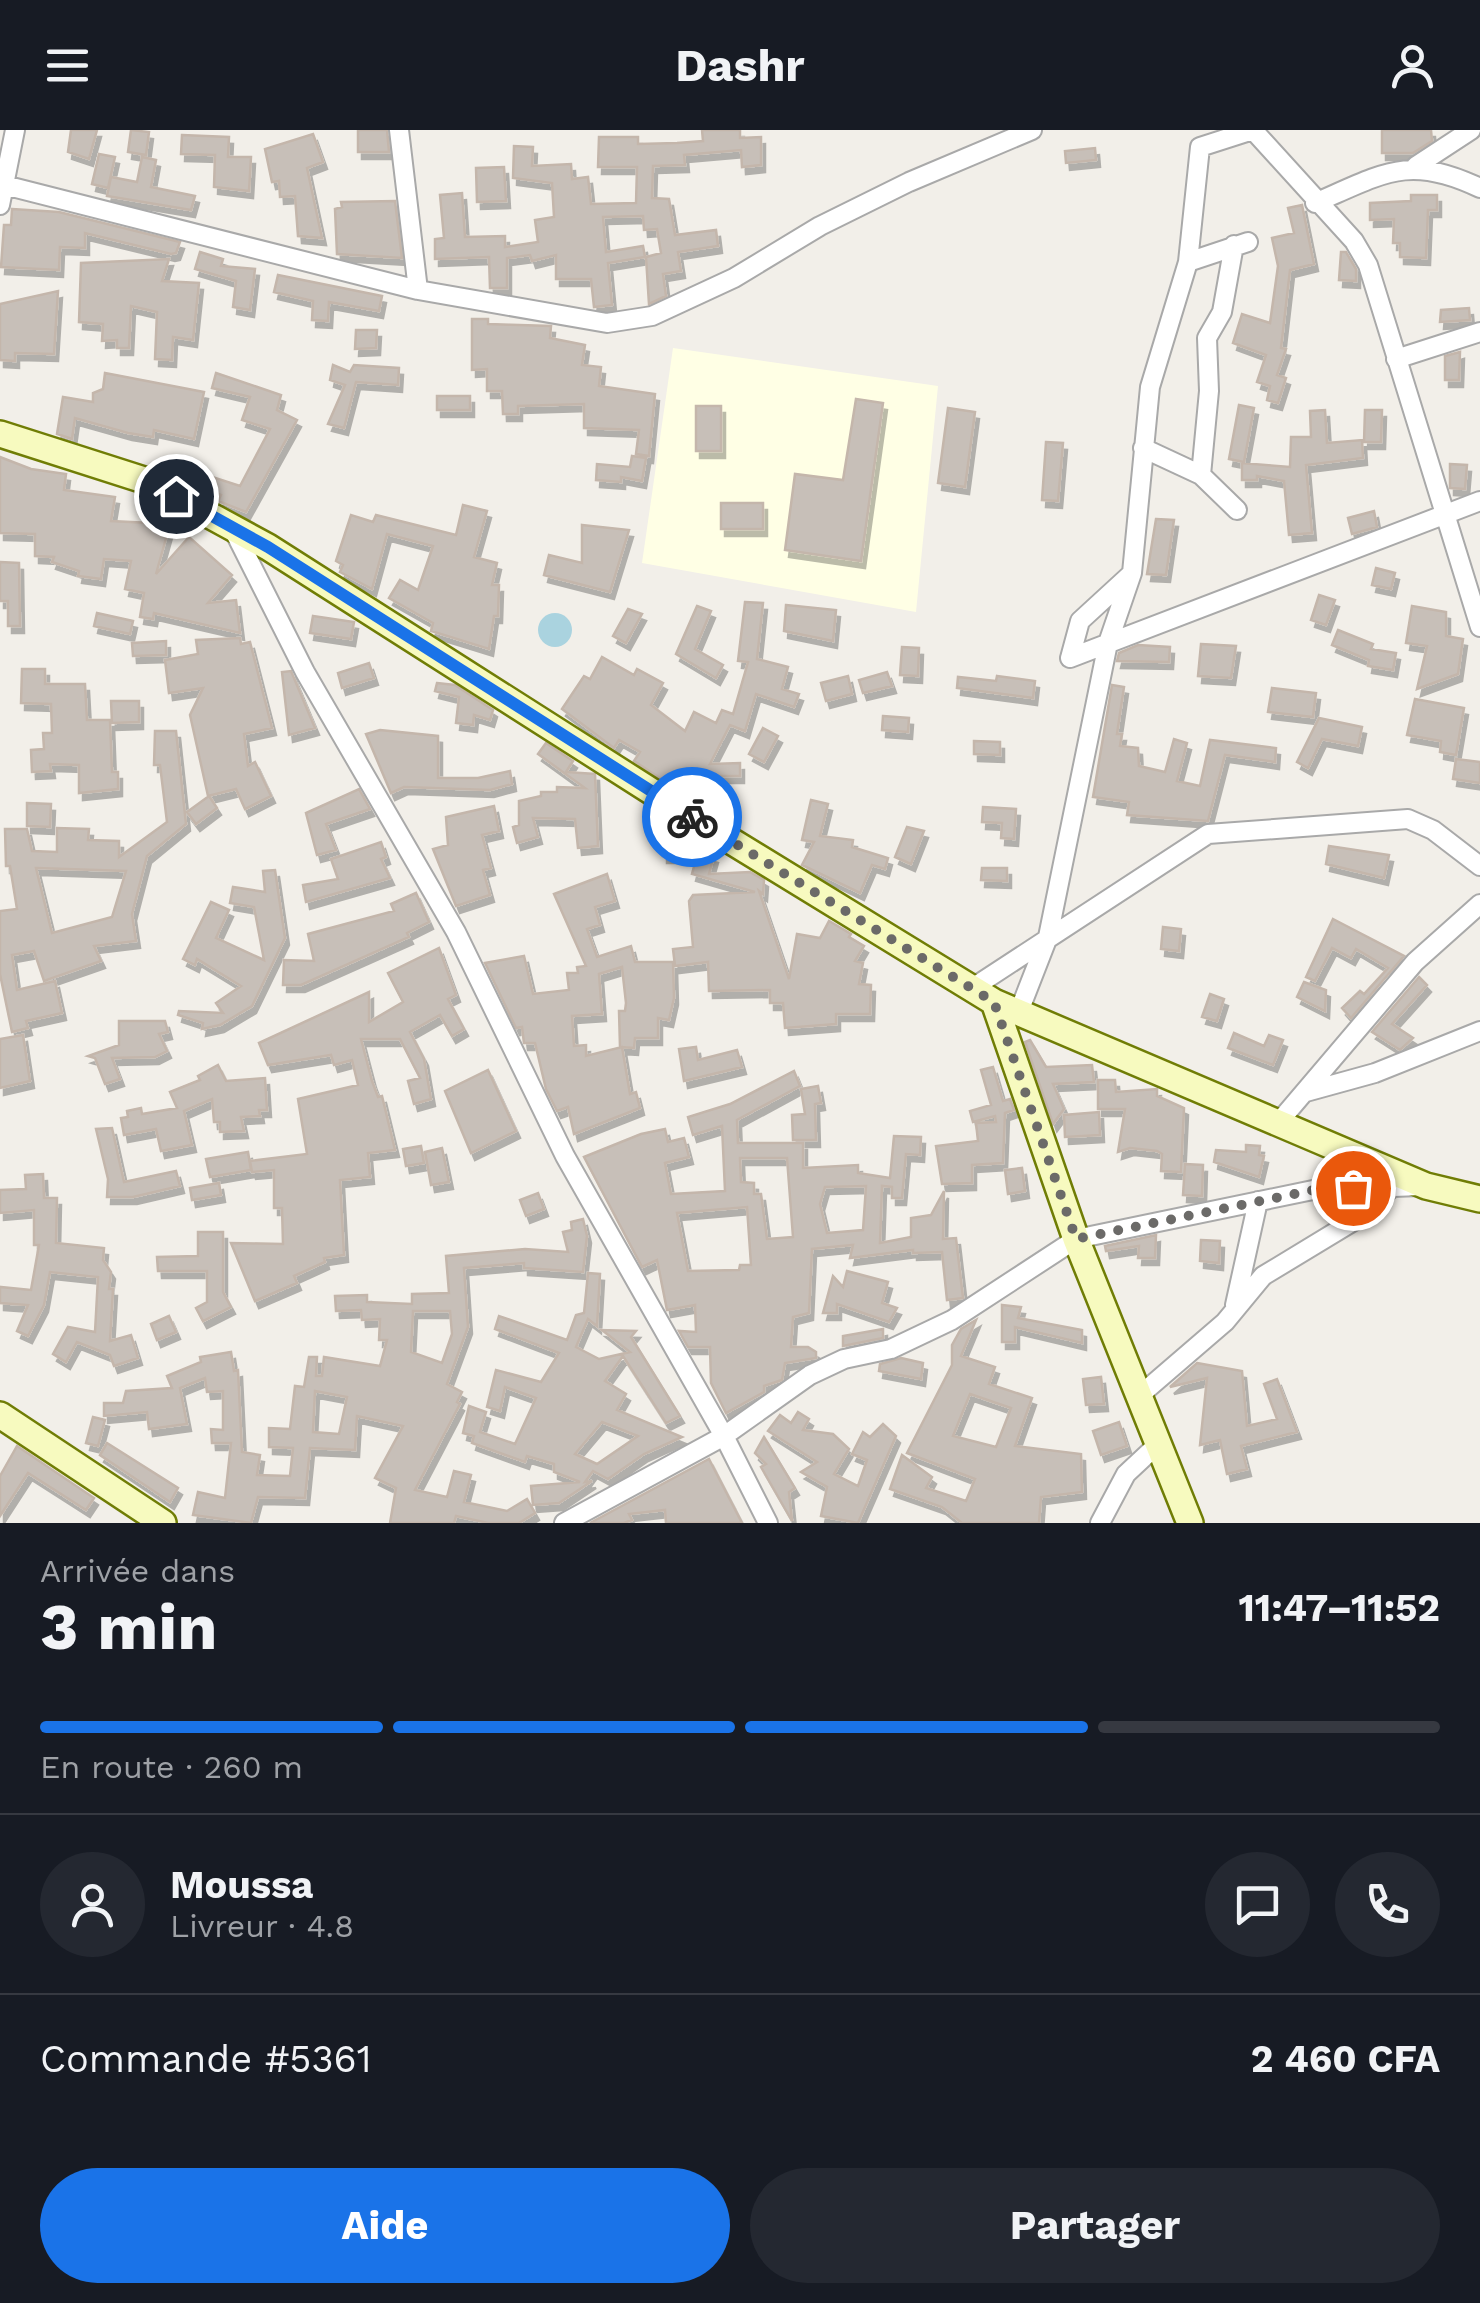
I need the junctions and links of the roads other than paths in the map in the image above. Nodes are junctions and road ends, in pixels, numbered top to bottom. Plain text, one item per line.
1 (15, 130) edge
2 (399, 130) edge
3 (1032, 130) edge
4 (1471, 130) edge
5 (1200, 139) edge
6 (1416, 166) junction
7 (2, 184) edge
8 (1480, 188) edge
9 (1315, 203) junction
10 (0, 205) edge
11 (1188, 262) junction
12 (418, 290) junction
13 (1480, 332) edge
14 (1396, 359) junction
15 (0, 434) edge
16 (1143, 448) junction
17 (1200, 475) junction
18 (1480, 501) edge
19 (1236, 510) dead end
20 (1444, 512) junction
21 (233, 528) junction
22 (1132, 573) junction
23 (1480, 626) edge
24 (1108, 643) junction
25 (1480, 866) edge
26 (1480, 904) edge
27 (1048, 937) junction
28 (984, 994) junction
29 (1018, 1014) junction
30 (1480, 1032) edge
31 (1306, 1092) junction
32 (1278, 1124) junction
33 (1426, 1186) junction
34 (1392, 1188) junction
35 (1480, 1198) edge
36 (1258, 1202) junction
37 (1076, 1239) junction
38 (1234, 1306) junction
39 (1139, 1396) junction
40 (0, 1415) edge
41 (724, 1436) junction
42 (1156, 1446) junction
43 (163, 1523) edge
44 (564, 1523) edge
45 (768, 1523) edge
46 (1100, 1523) edge
47 (1190, 1523) edge

1 - 7 street
2 - 12 street
3 - 12 street
4 - 6 street
5 - 9 street
5 - 11 street
6 - 8 street
6 - 9 street
7 - 10 street
7 - 12 street
9 - 14 street
11 - 16 street
11 - 17 street
13 - 14 street
14 - 20 street
15 - 21 main road
16 - 17 street
16 - 22 street
17 - 19 street
18 - 20 street
20 - 23 street
20 - 24 street
21 - 28 main road
21 - 41 street
22 - 24 street
22 - 24 street
24 - 27 street
25 - 27 street
26 - 31 street
27 - 28 street
27 - 29 street
28 - 29 main road
28 - 37 main road
29 - 32 main road
30 - 31 street
31 - 32 street
32 - 33 main road
33 - 34 street
33 - 35 main road
34 - 36 street
34 - 38 street
36 - 37 street
36 - 38 street
37 - 39 main road
37 - 41 street
38 - 39 street
39 - 42 main road
40 - 43 main road
41 - 44 street
41 - 45 street
42 - 46 street
42 - 47 main road

